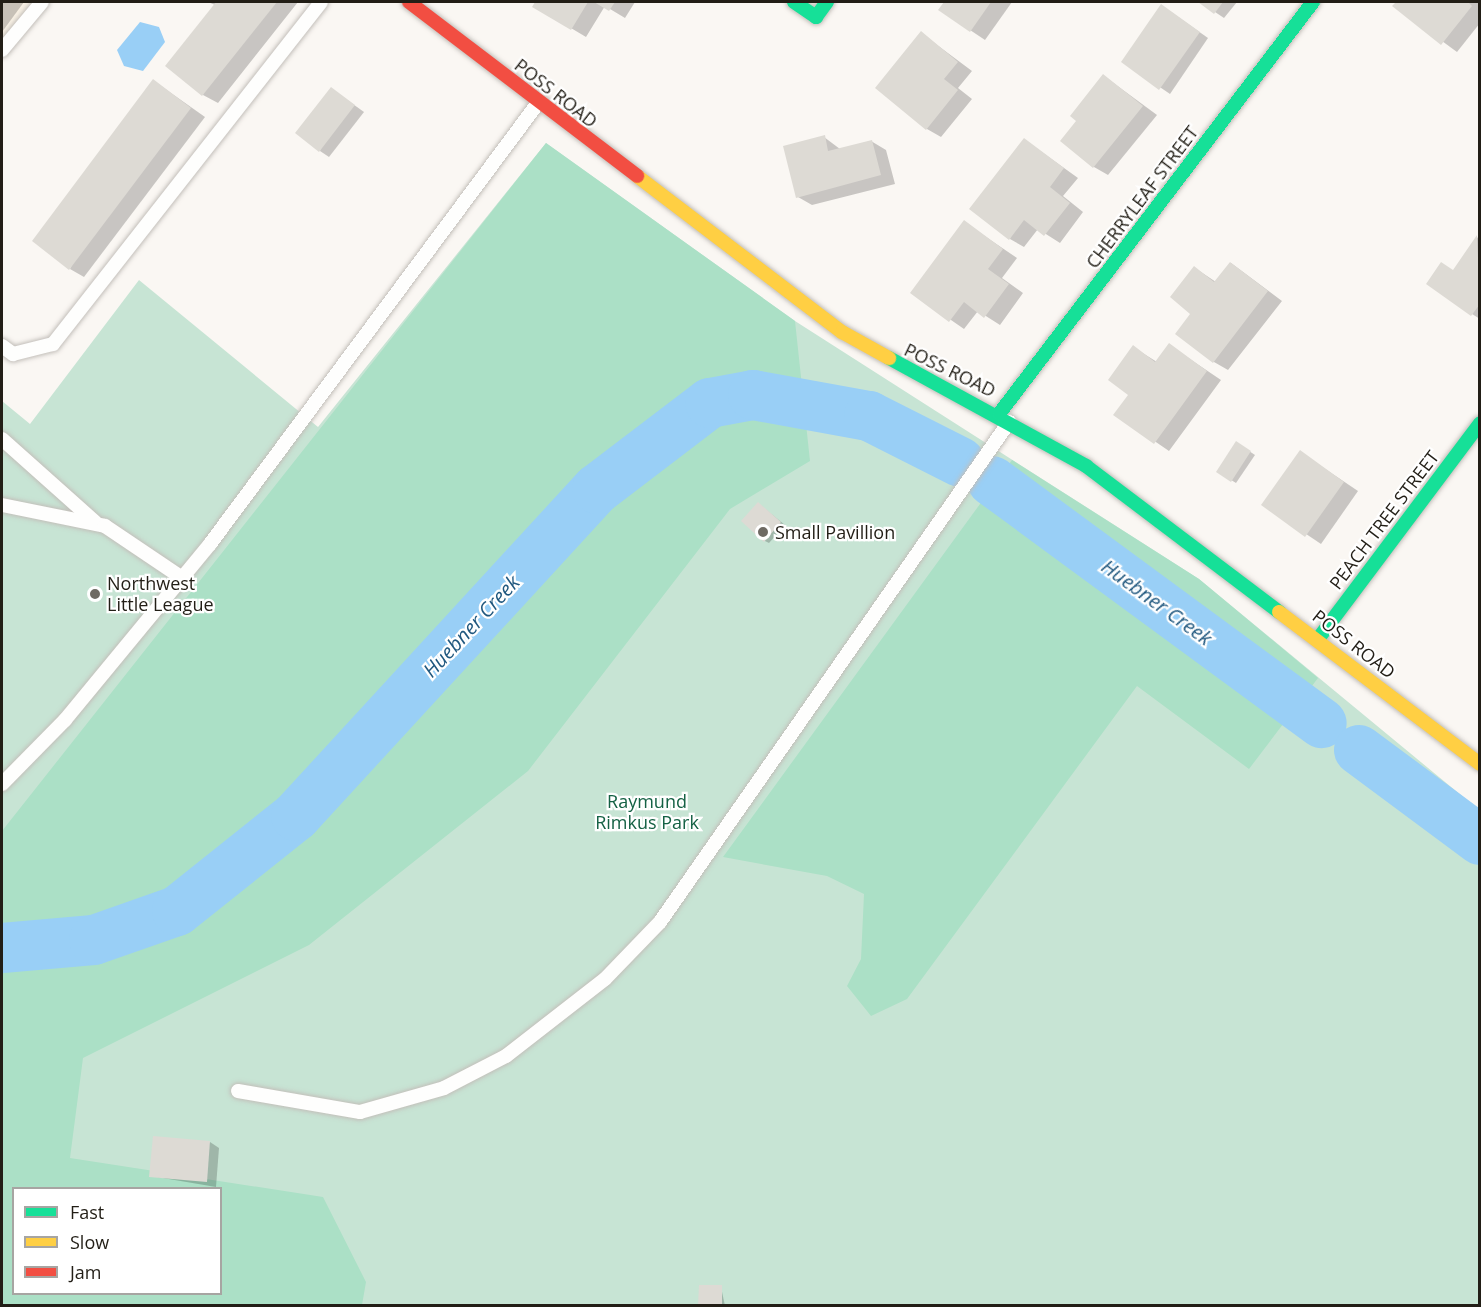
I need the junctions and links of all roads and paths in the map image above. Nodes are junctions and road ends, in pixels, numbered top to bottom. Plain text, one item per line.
1 (42, 2) edge
2 (321, 2) edge
3 (409, 2) edge
4 (794, 2) edge
5 (827, 2) edge
6 (1313, 2) edge
7 (2, 50) edge
8 (538, 103) junction
9 (2, 346) edge
10 (1004, 417) junction
11 (1479, 423) edge
12 (2, 439) edge
13 (2, 505) edge
14 (96, 523) junction
15 (182, 578) junction
16 (1318, 639) junction
17 (1479, 764) edge
18 (2, 784) edge
19 (238, 1091) dead end

1 - 7 lane
2 - 9 lane
3 - 8 street, POSS ROAD
4 - 5 street
6 - 10 street, CHERRYLEAF STREET
8 - 10 street, POSS ROAD
8 - 15 lane
10 - 16 street, POSS ROAD
10 - 19 lane
11 - 16 street, PEACH TREE STREET
12 - 14 lane
13 - 14 lane
14 - 15 lane
15 - 18 lane
16 - 17 street, POSS ROAD

